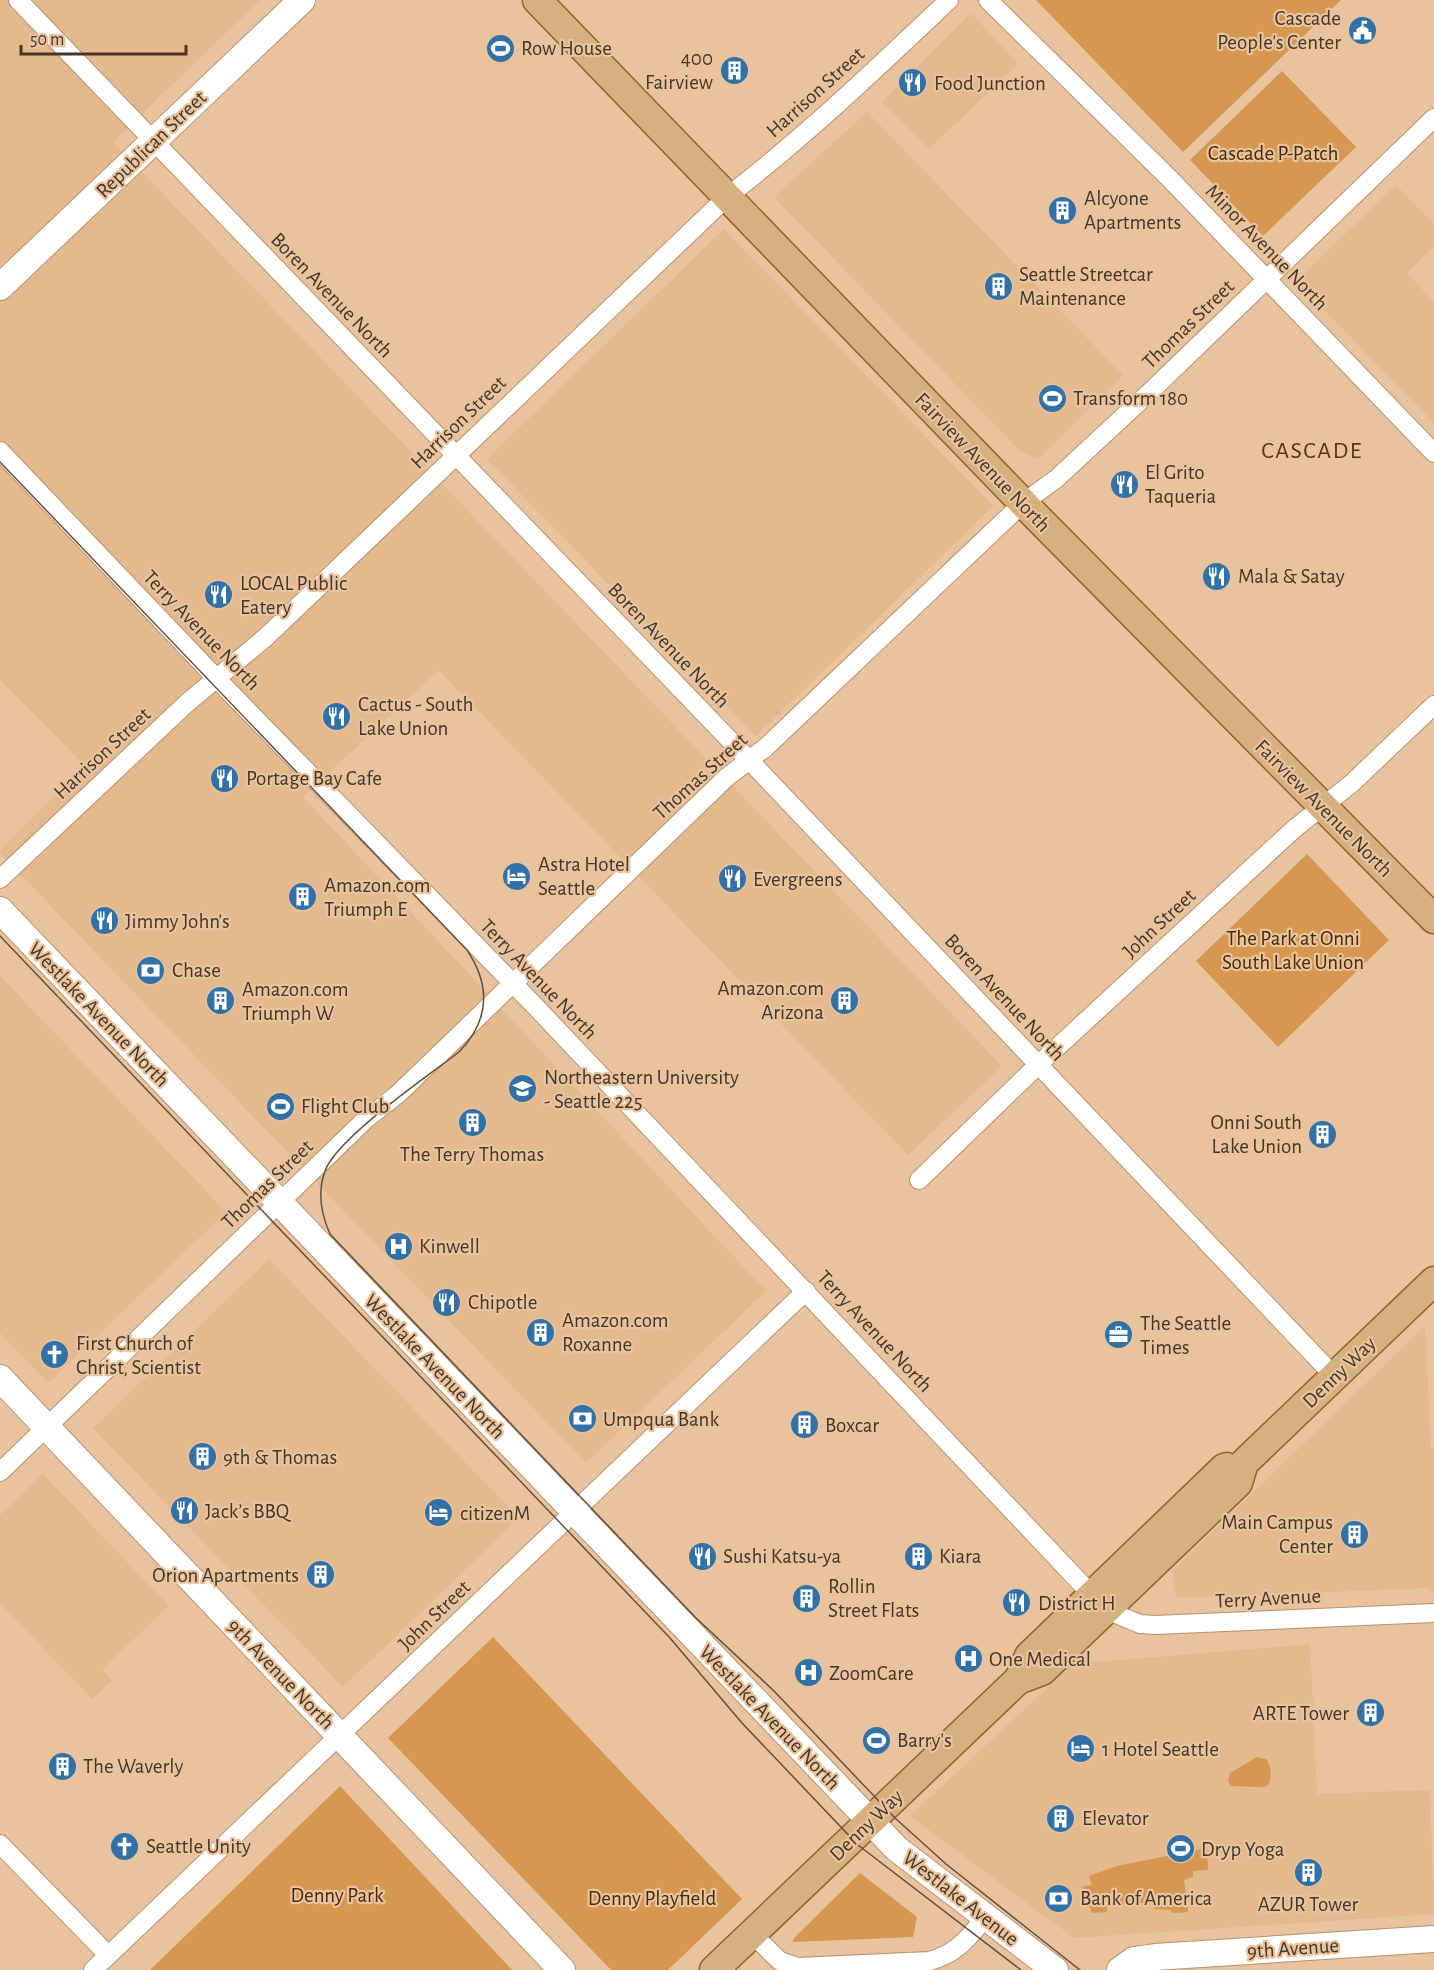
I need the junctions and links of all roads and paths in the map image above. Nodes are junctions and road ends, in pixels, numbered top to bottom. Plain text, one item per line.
1 (18, 0) edge
2 (302, 0) edge
3 (537, 0) edge
4 (949, 0) edge
5 (987, 0) edge
6 (1434, 118) edge
7 (153, 141) junction
8 (728, 196) junction
9 (1267, 279) junction
10 (0, 287) edge
11 (0, 451) edge
12 (1434, 453) edge
13 (455, 456) junction
14 (1023, 503) junction
15 (217, 679) junction
16 (1434, 705) edge
17 (748, 760) junction
18 (1322, 806) junction
19 (0, 879) edge
20 (0, 910) edge
21 (1434, 919) edge
22 (513, 983) junction
23 (1038, 1065) junction
24 (920, 1180) dead end
25 (280, 1203) junction
26 (1434, 1281) edge
27 (806, 1291) junction
28 (1335, 1377) junction
29 (0, 1378) edge
30 (47, 1428) junction
31 (0, 1472) edge
32 (574, 1512) junction
33 (1099, 1602) junction
34 (1434, 1613) edge
35 (340, 1736) junction
36 (870, 1821) junction
37 (0, 1844) edge
38 (986, 1917) junction
39 (752, 1934) junction
40 (1434, 1939) edge
41 (108, 1955) junction
42 (93, 1970) edge
43 (562, 1970) edge
44 (714, 1970) edge
45 (1055, 1970) edge
46 (1120, 1970) edge

1 - 7 street, Boren Avenue North
2 - 7 main road, Republican Street
3 - 8 main road, Fairview Avenue North
4 - 8 street, Harrison Street
5 - 9 street, Minor Avenue North
6 - 9 street, Thomas Street
7 - 10 main road, Republican Street
7 - 13 street, Boren Avenue North
8 - 13 street, Harrison Street
8 - 14 main road, Fairview Avenue North
9 - 12 street, Minor Avenue North
9 - 14 street, Thomas Street
11 - 15 street, Terry Avenue North
13 - 15 street, Harrison Street
13 - 17 street, Boren Avenue North
14 - 17 street, Thomas Street
14 - 18 main road, Fairview Avenue North
15 - 19 street, Harrison Street
15 - 22 street, Terry Avenue North
16 - 18 street, John Street
17 - 22 street, Thomas Street
17 - 23 street, Boren Avenue North
18 - 21 main road, Fairview Avenue North
18 - 23 street, John Street
20 - 25 main road, Westlake Avenue North
22 - 25 street, Thomas Street
22 - 27 street, Terry Avenue North
23 - 24 street, John Street
23 - 28 street, Boren Avenue North
25 - 30 street, Thomas Street
25 - 32 main road, Westlake Avenue North
26 - 28 main road, Denny Way
27 - 32 street, John Street
27 - 33 street, Terry Avenue North
28 - 33 main road, Denny Way
29 - 30 main road, 9th Avenue North
30 - 31 street, Thomas Street
30 - 35 main road, 9th Avenue North
32 - 35 street, John Street
32 - 36 main road, Westlake Avenue North
33 - 34 street, Terry Avenue
33 - 36 main road, Denny Way
35 - 41 street, John Street
35 - 43 main road, 9th Avenue North
36 - 38 main road, Westlake Avenue
36 - 39 main road, Denny Way
37 - 41 street
38 - 39 street
38 - 45 main road, Westlake Avenue
39 - 44 main road, Denny Way
40 - 46 main road, 9th Avenue
41 - 42 street, John Street

